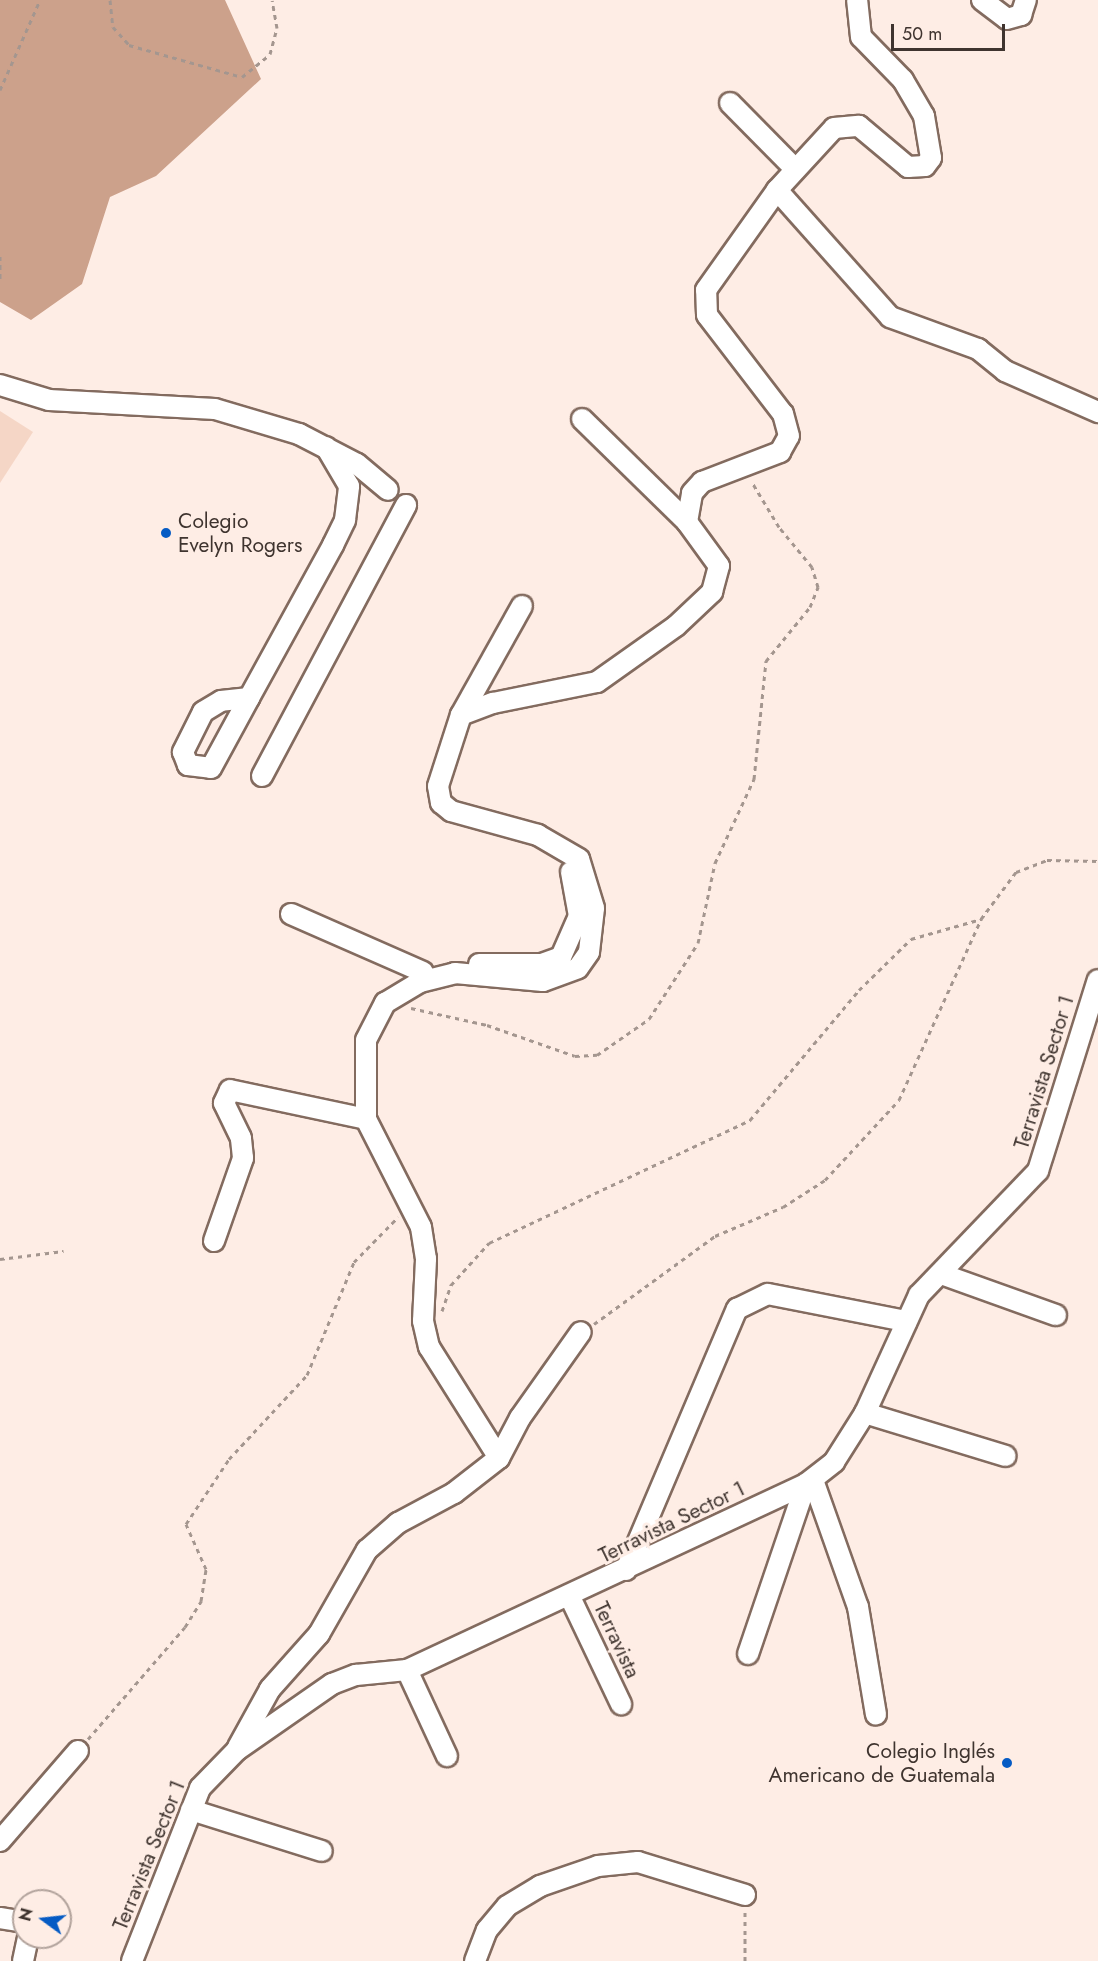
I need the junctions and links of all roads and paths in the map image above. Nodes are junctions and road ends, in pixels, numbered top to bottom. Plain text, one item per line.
1 (40, 0) edge
2 (110, 0) edge
3 (272, 0) edge
4 (857, 0) edge
5 (982, 0) edge
6 (1026, 0) edge
7 (0, 90) edge
8 (730, 103) dead end
9 (795, 169) junction
10 (777, 190) junction
11 (0, 256) edge
12 (0, 282) edge
13 (0, 385) edge
14 (1098, 412) edge
15 (582, 419) dead end
16 (326, 447) junction
17 (744, 467) junction
18 (351, 494) junction
19 (406, 505) dead end
20 (687, 522) junction
21 (522, 606) dead end
22 (249, 698) junction
23 (461, 714) junction
24 (262, 776) dead end
25 (556, 843) junction
26 (1098, 861) edge
27 (291, 914) dead end
28 (981, 919) junction
29 (423, 972) junction
30 (1098, 980) edge
31 (402, 992) junction
32 (385, 1003) junction
33 (366, 1119) junction
34 (410, 1204) junction
35 (214, 1241) dead end
36 (63, 1251) dead end
37 (0, 1259) edge
38 (944, 1275) junction
39 (1056, 1315) dead end
40 (440, 1316) dead end
41 (906, 1321) junction
42 (581, 1332) joint
43 (865, 1413) junction
44 (1006, 1456) dead end
45 (499, 1458) junction
46 (809, 1482) junction
47 (626, 1570) junction
48 (570, 1597) junction
49 (748, 1654) dead end
50 (407, 1670) junction
51 (621, 1704) dead end
52 (876, 1714) dead end
53 (237, 1750) junction
54 (78, 1751) joint
55 (447, 1756) dead end
56 (191, 1810) junction
57 (0, 1840) edge
58 (322, 1851) dead end
59 (735, 1892) joint
60 (140, 1959) edge
61 (475, 1961) edge
62 (745, 1961) edge

1 - 7 path
2 - 3 path
4 - 9 street
5 - 6 street
8 - 9 street
9 - 10 street
10 - 14 street
10 - 17 street
11 - 12 path
13 - 16 street
15 - 20 street
16 - 18 street
16 - 18 street
17 - 20 street
17 - 32 path
18 - 22 street
19 - 24 street
20 - 23 street
21 - 23 street
22 - 22 street
23 - 25 street
25 - 29 street
25 - 31 street
26 - 28 path
27 - 29 street
28 - 40 path
28 - 42 path
29 - 31 street
30 - 38 street, Terravista Sector 1
31 - 32 street
32 - 33 street
33 - 34 street
33 - 35 street
34 - 45 street
34 - 54 path
36 - 37 path
38 - 39 street
38 - 41 street, Terravista Sector 1
41 - 43 street, Terravista Sector 1
41 - 47 street
42 - 45 street
43 - 44 street
43 - 46 street, Terravista Sector 1
45 - 53 street
46 - 47 street, Terravista Sector 1
46 - 49 street
46 - 52 street
47 - 48 street, Terravista Sector 1
48 - 50 street, Terravista Sector 1
48 - 51 street, Terravista
50 - 53 street, Terravista Sector 1
50 - 55 street
53 - 56 street, Terravista Sector 1
54 - 57 street
56 - 58 street
56 - 60 street, Terravista Sector 1
59 - 61 street
59 - 62 path

